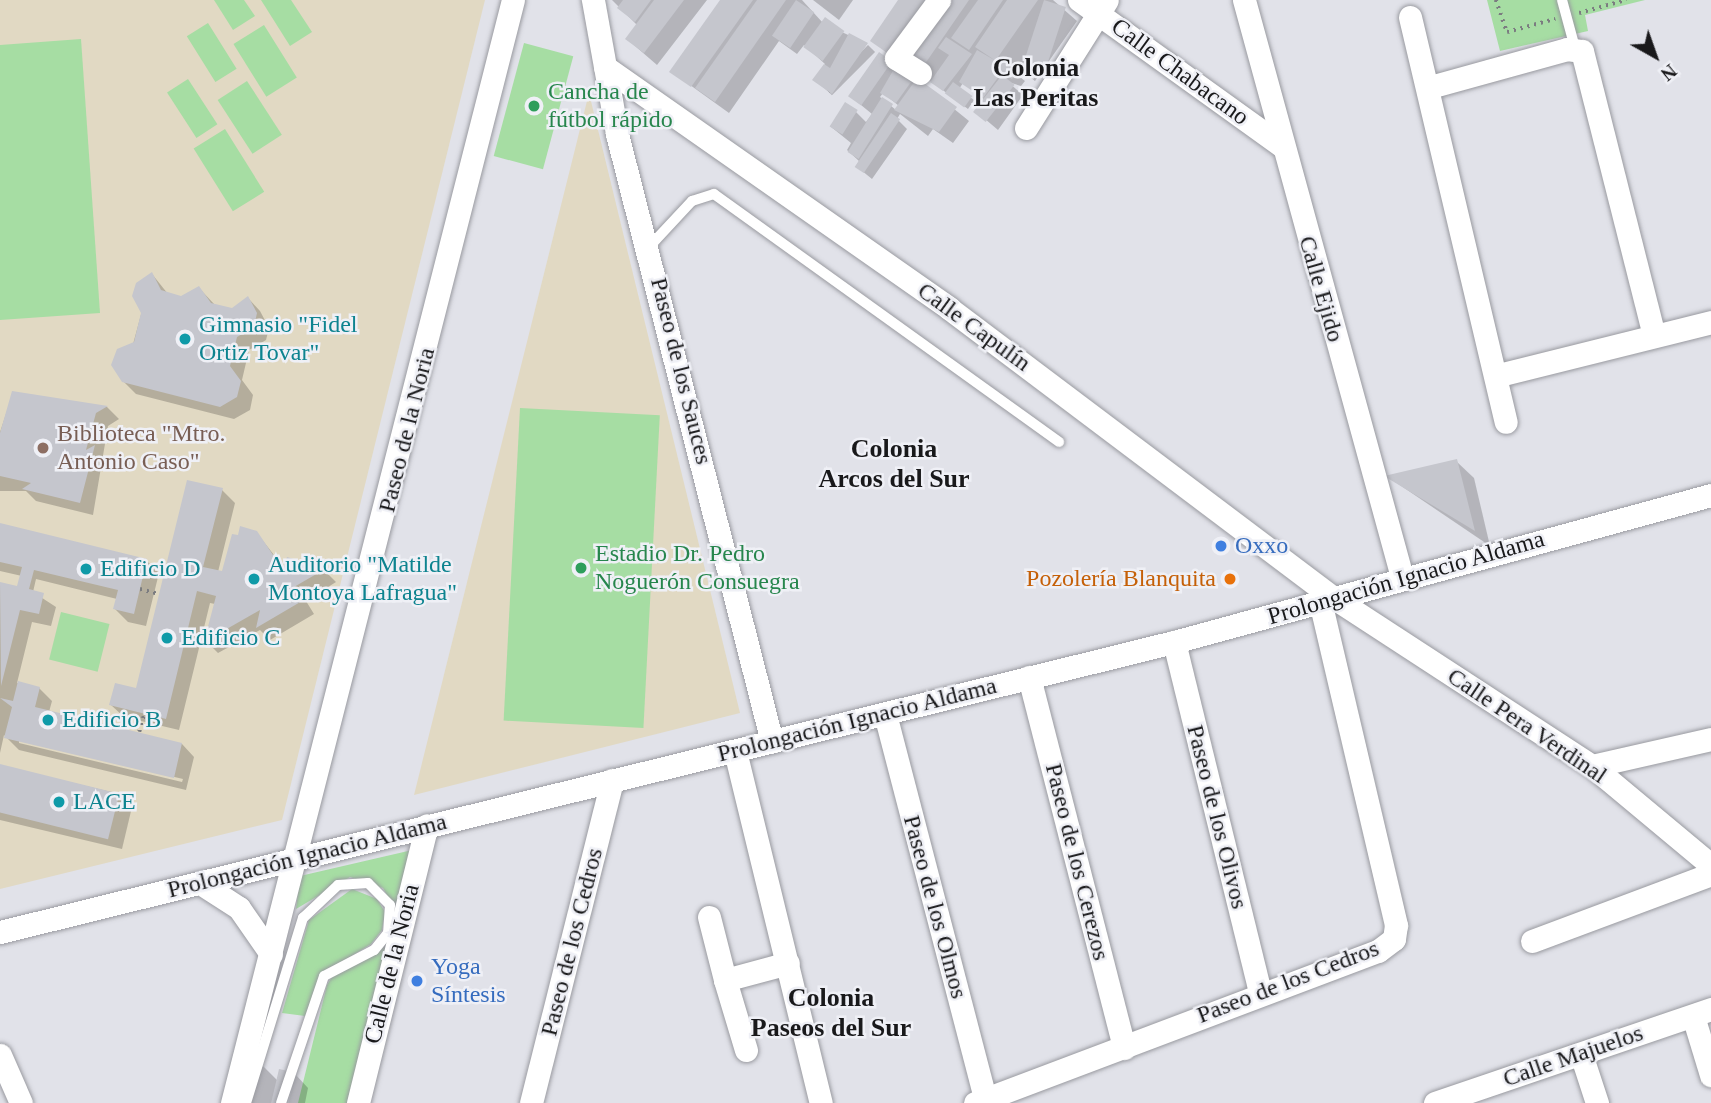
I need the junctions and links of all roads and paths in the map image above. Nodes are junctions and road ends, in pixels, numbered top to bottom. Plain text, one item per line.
1 (513, 0) edge
2 (593, 0) edge
3 (939, 0) edge
4 (1244, 0) edge
5 (1496, 0) edge
6 (1562, 0) edge
7 (1626, 0) edge
8 (1095, 4) edge
9 (1566, 16) junction
10 (1410, 18) dead end
11 (1575, 48) junction
12 (605, 67) junction
13 (920, 74) dead end
14 (1430, 87) junction
15 (1026, 128) dead end
16 (1281, 145) junction
17 (650, 246) junction
18 (1711, 322) edge
19 (1654, 335) junction
20 (1499, 375) junction
21 (1506, 422) dead end
22 (1059, 442) dead end
23 (1711, 495) edge
24 (1402, 577) junction
25 (140, 589) dead end
26 (159, 594) dead end
27 (1327, 599) junction
28 (1174, 642) junction
29 (1029, 677) junction
30 (144, 714) dead end
31 (885, 714) junction
32 (139, 732) dead end
33 (1711, 739) edge
34 (772, 743) junction
35 (735, 751) junction
36 (1592, 766) junction
37 (612, 780) junction
38 (427, 825) junction
39 (296, 859) junction
40 (1711, 865) edge
41 (1711, 874) edge
42 (202, 884) junction
43 (709, 917) dead end
44 (0, 932) edge
45 (1532, 941) dead end
46 (271, 954) junction
47 (788, 963) junction
48 (725, 980) junction
49 (1260, 991) junction
50 (1702, 1012) edge
51 (1124, 1048) junction
52 (746, 1050) dead end
53 (1581, 1054) junction
54 (0, 1055) edge
55 (1711, 1075) edge
56 (980, 1101) edge
57 (21, 1103) edge
58 (232, 1103) edge
59 (246, 1103) edge
60 (281, 1103) edge
61 (358, 1103) edge
62 (531, 1103) edge
63 (821, 1103) edge
64 (1435, 1103) edge
65 (1597, 1103) edge

1 - 39 street, Paseo de la Noria
2 - 12 street, Paseo de los Sauces
3 - 13 street
4 - 16 street, Calle Ejido
5 - 9 path
6 - 9 lane
7 - 9 path
8 - 15 street
8 - 16 street, Calle Chabacano
9 - 11 lane
10 - 14 street
11 - 14 street
11 - 19 street
12 - 17 street, Paseo de los Sauces
12 - 27 street, Calle Capulín
14 - 20 street
16 - 24 street, Calle Ejido
17 - 22 lane
17 - 34 street, Paseo de los Sauces
18 - 19 street
19 - 20 street
20 - 21 street
23 - 24 street, Prolongación Ignacio Aldama
24 - 27 street, Prolongación Ignacio Aldama
25 - 26 path
27 - 28 street, Prolongación Ignacio Aldama
27 - 36 street, Calle Pera Verdinal
27 - 49 street, Paseo de los Cedros
28 - 29 street, Prolongación Ignacio Aldama
28 - 49 street, Paseo de los Olivos
29 - 31 street, Prolongación Ignacio Aldama
29 - 51 street, Paseo de los Cerezos
30 - 32 path
31 - 34 street, Prolongación Ignacio Aldama
31 - 56 street, Paseo de los Olmos
33 - 36 street
34 - 35 street, Prolongación Ignacio Aldama
35 - 37 street, Prolongación Ignacio Aldama
35 - 47 street
36 - 40 street, Calle Pera Verdinal
37 - 38 street, Prolongación Ignacio Aldama
37 - 62 street, Paseo de los Cedros
38 - 39 street, Prolongación Ignacio Aldama
38 - 61 street, Calle de la Noria
39 - 42 street, Prolongación Ignacio Aldama
39 - 46 street
41 - 45 street
42 - 44 street, Prolongación Ignacio Aldama
42 - 46 street
43 - 48 street
46 - 58 street
47 - 48 street
47 - 63 street
48 - 52 street
49 - 51 street, Paseo de los Cedros
50 - 53 street, Calle Majuelos
50 - 55 street
51 - 56 street, Paseo de los Cedros
53 - 64 street, Calle Majuelos
53 - 65 street
54 - 57 street
59 - 60 lane

